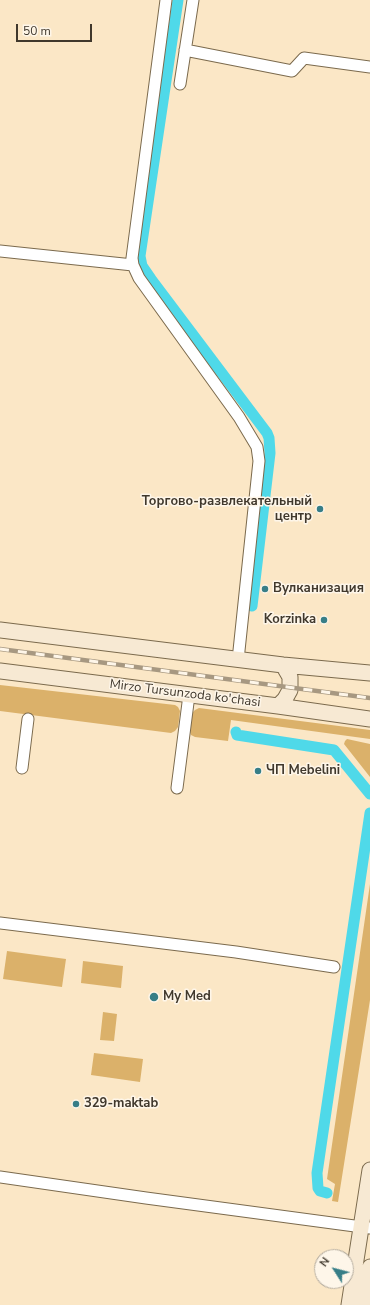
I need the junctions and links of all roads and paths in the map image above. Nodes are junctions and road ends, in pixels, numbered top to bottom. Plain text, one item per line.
1 (166, 0) edge
2 (193, 0) edge
3 (185, 50) junction
4 (370, 67) edge
5 (180, 84) dead end
6 (0, 251) edge
7 (133, 265) junction
8 (0, 630) edge
9 (238, 660) junction
10 (284, 665) junction
11 (0, 671) edge
12 (370, 673) edge
13 (189, 695) junction
14 (278, 706) junction
15 (28, 719) dead end
16 (370, 719) edge
17 (22, 768) dead end
18 (177, 788) dead end
19 (0, 923) edge
20 (334, 967) dead end
21 (370, 1170) edge
22 (0, 1176) edge
23 (365, 1227) edge
24 (370, 1267) edge
25 (349, 1305) edge
26 (364, 1305) edge

1 - 7 street
2 - 3 street
3 - 4 street
3 - 5 street
6 - 7 street
7 - 9 street
8 - 9 main road
9 - 10 main road
10 - 12 main road
10 - 14 main road
11 - 13 main road, Mirzo Tursunzoda ko'chasi
13 - 14 main road, Mirzo Tursunzoda ko'chasi
13 - 18 street
14 - 16 main road, Mirzo Tursunzoda ko'chasi
15 - 17 street
19 - 20 street
21 - 23 main road
22 - 23 street
23 - 25 main road
24 - 26 main road

